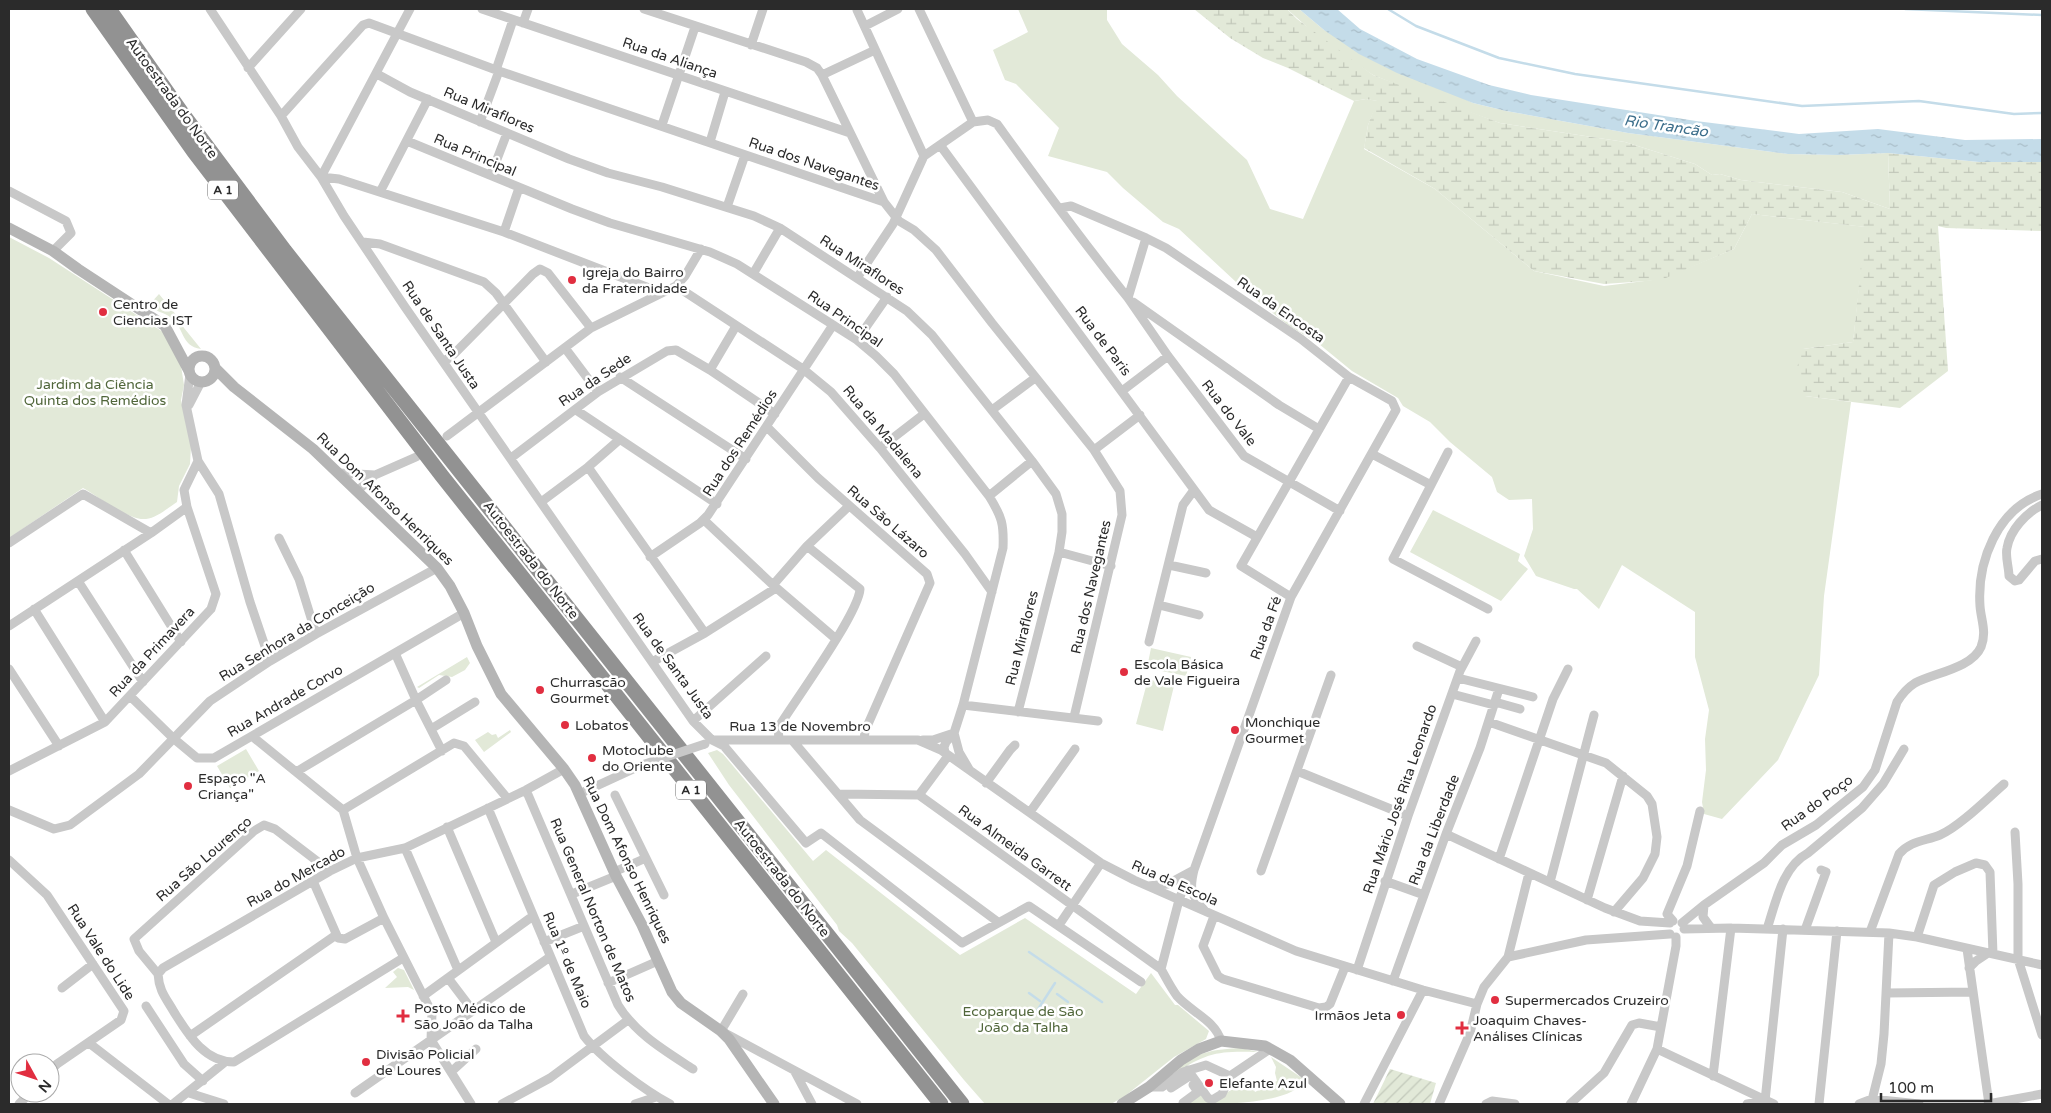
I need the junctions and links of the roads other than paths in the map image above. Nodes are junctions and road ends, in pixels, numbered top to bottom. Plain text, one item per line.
1 (93, 9) edge
2 (109, 9) edge
3 (210, 9) edge
4 (301, 9) edge
5 (410, 9) edge
6 (482, 9) edge
7 (528, 9) edge
8 (644, 9) edge
9 (763, 9) edge
10 (898, 9) edge
11 (919, 9) edge
12 (857, 10) dead end
13 (513, 20) junction
14 (523, 23) junction
15 (865, 26) junction
16 (695, 27) junction
17 (397, 35) junction
18 (751, 45) junction
19 (875, 50) junction
20 (248, 68) junction
21 (498, 70) junction
22 (376, 74) junction
23 (822, 75) junction
24 (679, 76) junction
25 (725, 92) junction
26 (428, 99) junction
27 (281, 116) junction
28 (480, 122) junction
29 (973, 122) junction
30 (662, 125) junction
31 (507, 133) junction
32 (850, 134) junction
33 (407, 141) junction
34 (710, 142) junction
35 (940, 145) junction
36 (745, 156) junction
37 (924, 156) junction
38 (491, 175) junction
39 (320, 177) junction
40 (519, 188) junction
41 (9, 191) edge
42 (380, 192) junction
43 (884, 202) junction
44 (727, 207) junction
45 (1060, 208) junction
46 (895, 216) junction
47 (9, 228) edge
48 (780, 228) junction
49 (504, 232) junction
50 (1146, 238) junction
51 (363, 242) junction
52 (701, 249) junction
53 (53, 250) junction
54 (753, 274) junction
55 (857, 278) junction
56 (676, 286) junction
57 (662, 293) junction
58 (887, 297) junction
59 (1128, 298) junction
60 (504, 303) junction
61 (833, 325) junction
62 (736, 326) junction
63 (591, 328) junction
64 (857, 340) junction
65 (174, 341) junction
66 (565, 348) junction
67 (1168, 356) junction
68 (198, 357) junction
69 (444, 361) junction
70 (546, 362) junction
71 (215, 368) junction
72 (803, 369) junction
73 (710, 370) junction
74 (190, 372) junction
75 (620, 377) junction
76 (1035, 378) junction
77 (1349, 378) junction
78 (205, 381) junction
79 (234, 387) junction
80 (1122, 391) junction
81 (598, 392) junction
82 (188, 410) junction
83 (576, 410) junction
84 (992, 410) junction
85 (1396, 410) joint
86 (478, 413) junction
87 (775, 414) junction
88 (924, 414) junction
89 (1140, 415) junction
90 (768, 428) junction
91 (1318, 429) junction
92 (447, 436) dead end
93 (619, 440) junction
94 (880, 448) junction
95 (1094, 450) junction
96 (1448, 452) dead end
97 (1372, 454) junction
98 (416, 457) dead end
99 (511, 458) junction
100 (746, 459) junction
101 (198, 461) junction
102 (1032, 461) junction
103 (588, 467) junction
104 (340, 473) junction
105 (375, 475) junction
106 (1290, 482) junction
107 (1430, 485) junction
108 (1194, 490) junction
109 (357, 491) junction
110 (2042, 494) edge
111 (990, 496) junction
112 (541, 502) junction
113 (716, 504) junction
114 (2042, 505) edge
115 (849, 506) junction
116 (187, 507) junction
117 (1340, 511) junction
118 (704, 520) junction
119 (151, 533) junction
120 (1257, 537) junction
121 (279, 538) dead end
122 (9, 543) edge
123 (807, 546) junction
124 (124, 550) junction
125 (1059, 552) junction
126 (650, 556) junction
127 (2042, 559) edge
128 (1169, 565) junction
129 (1110, 566) junction
130 (437, 568) junction
131 (1206, 573) dead end
132 (78, 581) junction
133 (774, 587) junction
134 (992, 592) junction
135 (1291, 597) junction
136 (1159, 605) junction
137 (34, 609) junction
138 (1488, 609) dead end
139 (464, 613) junction
140 (1199, 615) dead end
141 (9, 626) edge
142 (705, 633) junction
143 (316, 634) junction
144 (836, 639) junction
145 (1476, 641) dead end
146 (180, 642) junction
147 (1149, 642) dead end
148 (1417, 646) dead end
149 (396, 653) junction
150 (766, 656) dead end
151 (270, 661) junction
152 (652, 662) junction
153 (1462, 667) junction
154 (9, 668) edge
155 (1568, 669) dead end
156 (1331, 675) dead end
157 (1458, 678) junction
158 (446, 680) dead end
159 (143, 682) junction
160 (1499, 689) junction
161 (1452, 694) junction
162 (130, 696) junction
163 (1533, 697) dead end
164 (416, 700) junction
165 (476, 702) dead end
166 (1494, 704) junction
167 (963, 705) junction
168 (1520, 709) dead end
169 (1018, 712) junction
170 (1594, 715) dead end
171 (1074, 717) junction
172 (692, 721) junction
173 (1098, 721) dead end
174 (105, 722) junction
175 (1488, 722) junction
176 (431, 729) junction
177 (954, 733) junction
178 (252, 737) junction
179 (173, 738) junction
180 (779, 739) junction
181 (792, 740) junction
182 (864, 740) junction
183 (918, 740) junction
184 (1539, 740) junction
185 (709, 742) junction
186 (956, 742) junction
187 (1015, 745) dead end
188 (59, 746) junction
189 (1075, 749) dead end
190 (1904, 749) dead end
191 (442, 751) junction
192 (945, 753) junction
193 (1584, 754) junction
194 (564, 769) junction
195 (9, 770) edge
196 (1297, 771) junction
197 (296, 772) junction
198 (972, 773) junction
199 (1624, 776) junction
200 (986, 783) junction
201 (2004, 784) dead end
202 (526, 790) junction
203 (578, 794) junction
204 (838, 794) junction
205 (615, 795) dead end
206 (919, 795) junction
207 (507, 798) junction
208 (488, 808) junction
209 (9, 810) edge
210 (343, 810) junction
211 (1700, 811) dead end
212 (1030, 812) junction
213 (1408, 816) junction
214 (448, 826) junction
215 (2014, 832) dead end
216 (1446, 834) junction
217 (405, 848) junction
218 (358, 858) junction
219 (646, 858) junction
220 (1499, 859) junction
221 (9, 860) edge
222 (1099, 865) junction
223 (1820, 870) dead end
224 (330, 871) junction
225 (1191, 871) junction
226 (1261, 871) dead end
227 (1530, 873) junction
228 (615, 874) junction
229 (313, 881) junction
230 (1385, 881) junction
231 (1550, 882) junction
232 (1148, 886) junction
233 (572, 894) junction
234 (1165, 894) junction
235 (664, 895) dead end
236 (1424, 895) junction
237 (1179, 900) junction
238 (1587, 900) junction
239 (1704, 905) junction
240 (1072, 906) junction
241 (1614, 912) junction
242 (1210, 914) junction
243 (533, 916) junction
244 (384, 918) junction
245 (1174, 920) junction
246 (998, 922) junction
247 (1677, 924) junction
248 (1059, 925) junction
249 (584, 926) junction
250 (1711, 928) junction
251 (1731, 928) junction
252 (1767, 929) junction
253 (1783, 929) junction
254 (1806, 930) junction
255 (1837, 931) junction
256 (1870, 932) junction
257 (1889, 933) junction
258 (336, 935) junction
259 (1673, 935) junction
260 (1917, 937) junction
261 (496, 942) junction
262 (544, 942) junction
263 (1967, 949) junction
264 (1991, 954) junction
265 (550, 957) junction
266 (1508, 957) junction
267 (403, 958) junction
268 (2018, 958) junction
269 (658, 961) junction
270 (93, 964) junction
271 (2042, 965) edge
272 (1345, 967) junction
273 (1970, 968) junction
274 (1161, 969) junction
275 (458, 970) junction
276 (1357, 970) junction
277 (158, 974) junction
278 (448, 978) junction
279 (1393, 981) junction
280 (1141, 982) dead end
281 (608, 983) junction
282 (62, 988) dead end
283 (1423, 990) junction
284 (1973, 992) junction
285 (1887, 993) junction
286 (743, 994) dead end
287 (423, 996) junction
288 (1477, 1004) junction
289 (146, 1006) dead end
290 (473, 1011) junction
291 (628, 1020) junction
292 (1661, 1027) junction
293 (721, 1031) junction
294 (2042, 1035) edge
295 (190, 1036) junction
296 (431, 1040) junction
297 (1221, 1041) junction
298 (89, 1043) junction
299 (593, 1047) junction
300 (476, 1049) dead end
301 (1270, 1049) junction
302 (1657, 1049) junction
303 (60, 1062) edge
304 (225, 1062) junction
305 (693, 1069) dead end
306 (794, 1071) junction
307 (451, 1072) junction
308 (1187, 1073) junction
309 (1230, 1076) junction
310 (1713, 1076) junction
311 (203, 1081) junction
312 (1149, 1086) junction
313 (1168, 1090) dead end
314 (189, 1093) junction
315 (355, 1093) dead end
316 (1748, 1093) junction
317 (2042, 1094) edge
318 (656, 1097) junction
319 (958, 1099) edge
320 (1871, 1101) edge
321 (1184, 1103) edge
322 (1770, 1103) edge
323 (168, 1104) edge
324 (173, 1104) edge
325 (224, 1104) edge
326 (471, 1104) edge
327 (502, 1104) edge
328 (635, 1104) edge
329 (670, 1104) edge
330 (774, 1104) edge
331 (812, 1104) edge
332 (857, 1104) edge
333 (941, 1104) edge
334 (972, 1104) edge
335 (1122, 1104) edge
336 (1340, 1104) edge
337 (1364, 1104) edge
338 (1439, 1104) edge
339 (1486, 1104) edge
340 (1515, 1104) edge
341 (1570, 1104) edge
342 (1631, 1104) edge
343 (1746, 1104) edge
344 (1819, 1104) edge
345 (1858, 1104) edge
346 (1919, 1104) edge
347 (1989, 1104) edge

1 - 333 highway, Autoestrada do Norte / A 1
2 - 319 highway, Autoestrada do Norte / A 1
3 - 20 street, Rua de Santa Justa
4 - 20 street
5 - 17 street
6 - 13 street, Rua da Aliança
7 - 14 street
8 - 16 street
9 - 18 street
10 - 15 street
11 - 29 street
12 - 15 street
13 - 14 street, Rua da Aliança
13 - 21 street
14 - 24 street, Rua da Aliança
15 - 19 street
16 - 18 street
16 - 24 street
17 - 21 street, Rua dos Navegantes
17 - 22 street
17 - 27 street, Rua dos Navegantes
18 - 23 street
19 - 23 street
19 - 37 street
20 - 27 street, Rua de Santa Justa
21 - 28 street
21 - 30 street, Rua dos Navegantes
22 - 26 street, Rua Miraflores
22 - 39 street
23 - 32 street
24 - 25 street, Rua da Aliança
24 - 30 street
25 - 32 street, Rua da Aliança
25 - 34 street
26 - 28 street, Rua Miraflores
26 - 33 street
27 - 39 street, Rua de Santa Justa
28 - 31 street, Rua Miraflores
29 - 35 street
29 - 45 street
30 - 34 street, Rua dos Navegantes
31 - 38 street
31 - 44 street, Rua Miraflores
32 - 43 street
33 - 38 street, Rua Principal
33 - 42 street
34 - 36 street, Rua dos Navegantes
35 - 37 street
35 - 80 street, Rua de Paris
36 - 43 street, Rua dos Navegantes
36 - 44 street
37 - 46 street
38 - 40 street, Rua Principal
39 - 42 street
39 - 51 street, Rua de Santa Justa
40 - 49 street
40 - 52 street, Rua Principal
41 - 53 street
42 - 49 street
43 - 46 street, Rua dos Navegantes
44 - 48 street, Rua Miraflores
45 - 50 street, Rua da Encosta
45 - 59 street
46 - 55 street
46 - 76 street, Rua dos Navegantes
47 - 53 street
48 - 54 street
48 - 55 street, Rua Miraflores
49 - 57 street
50 - 59 street
50 - 77 street, Rua da Encosta
51 - 60 street
51 - 69 street, Rua de Santa Justa
52 - 54 street, Rua Principal
52 - 56 street
53 - 65 street
54 - 61 street, Rua Principal
55 - 58 street, Rua Miraflores
56 - 57 street
56 - 62 street, Rua da Madalena
57 - 63 street
58 - 64 street
58 - 84 street, Rua Miraflores
59 - 67 street, Rua do Vale
59 - 91 street
60 - 63 street
60 - 69 street
60 - 70 street
61 - 64 street, Rua Principal
61 - 72 street, Rua dos Remédios
62 - 72 street, Rua da Madalena
62 - 73 street
63 - 66 street
64 - 88 street, Rua Principal
65 - 68 street
65 - 74 street
66 - 70 street
66 - 81 street
67 - 80 street
67 - 106 street, Rua do Vale
68 - 71 street
68 - 74 street
69 - 86 street, Rua de Santa Justa
70 - 86 street
71 - 78 street
71 - 79 street, Rua Dom Afonso Henriques
72 - 87 street, Rua dos Remédios
72 - 94 street, Rua da Madalena
73 - 75 street, Rua da Sede
73 - 87 street, Rua da Sede
74 - 78 street
74 - 82 street
75 - 81 street, Rua da Sede
75 - 100 street
76 - 84 street
76 - 95 street, Rua dos Navegantes
77 - 85 street, Rua da Encosta
77 - 91 street
78 - 79 street, Rua Dom Afonso Henriques
78 - 82 street
79 - 104 street, Rua Dom Afonso Henriques
80 - 89 street, Rua de Paris
81 - 83 street, Rua da Sede
82 - 101 street
83 - 93 street
83 - 99 street, Rua da Sede
84 - 102 street, Rua Miraflores
85 - 97 street, Rua da Fé
86 - 92 street
86 - 99 street, Rua de Santa Justa
87 - 90 street, Rua dos Remédios
88 - 94 street
88 - 111 street, Rua Principal
89 - 95 street
89 - 108 street, Rua de Paris
90 - 100 street, Rua dos Remédios
90 - 115 street, Rua São Lázaro
91 - 106 street
93 - 103 street
93 - 113 street
94 - 134 street, Rua da Madalena
95 - 129 street, Rua dos Navegantes
96 - 107 street
97 - 107 street
97 - 117 street, Rua da Fé
98 - 105 street
99 - 112 street, Rua de Santa Justa
100 - 113 street, Rua dos Remédios
101 - 116 street, Rua da Primavera
101 - 151 street
102 - 111 street
102 - 125 street, Rua Miraflores
103 - 112 street
103 - 126 street
104 - 105 street
104 - 109 street, Rua Dom Afonso Henriques
105 - 109 street
106 - 117 street, Rua do Vale
106 - 120 street
107 - 138 street
108 - 120 street, Rua de Paris
108 - 128 street
109 - 130 street, Rua Dom Afonso Henriques
110 - 239 street, Rua do Poço
111 - 134 street, Rua Principal
112 - 152 street, Rua de Santa Justa
113 - 118 street, Rua dos Remédios
114 - 127 street
115 - 123 street
115 - 182 street, Rua São Lázaro
116 - 119 street
116 - 146 street, Rua da Primavera
117 - 135 street, Rua da Fé
118 - 126 street, Rua dos Remédios
118 - 133 street
119 - 122 street
119 - 124 street
120 - 135 street
121 - 143 street
123 - 133 street
123 - 144 street
124 - 132 street
124 - 146 street
125 - 129 street
125 - 169 street, Rua Miraflores
126 - 142 street
128 - 131 street
128 - 136 street
129 - 171 street, Rua dos Navegantes
130 - 139 street, Rua Dom Afonso Henriques
130 - 143 street, Rua Senhora da Conceição
132 - 137 street
132 - 159 street
133 - 142 street
133 - 144 street
134 - 167 street, Rua Principal
135 - 225 street, Rua da Fé
136 - 140 street
136 - 147 street
137 - 141 street
137 - 174 street
139 - 149 street, Rua Andrade Corvo
139 - 194 street, Rua Dom Afonso Henriques
142 - 152 street
143 - 151 street, Rua Senhora da Conceição
144 - 180 street
145 - 153 street, Rua Mário José Rita Leonardo
146 - 159 street, Rua da Primavera
148 - 153 street
149 - 164 street
149 - 178 street, Rua Andrade Corvo
150 - 172 street
151 - 179 street, Rua Senhora da Conceição
152 - 172 street, Rua de Santa Justa
153 - 157 street, Rua Mário José Rita Leonardo
154 - 188 street
155 - 184 street
156 - 196 street
157 - 160 street
157 - 161 street, Rua Mário José Rita Leonardo
158 - 164 street
159 - 162 street, Rua da Primavera
160 - 163 street
160 - 166 street, Rua da Liberdade
161 - 166 street
161 - 213 street, Rua Mário José Rita Leonardo
162 - 174 street, Rua da Primavera
162 - 179 street, Rua Andrade Corvo
164 - 176 street
164 - 197 street
165 - 176 street
166 - 168 street
166 - 175 street, Rua da Liberdade
167 - 169 street
167 - 177 street, Rua Principal
169 - 171 street
170 - 193 street
171 - 173 street
172 - 185 street, Rua de Santa Justa
174 - 188 street, Rua da Primavera
175 - 184 street
175 - 216 street, Rua da Liberdade
176 - 191 street
177 - 183 street
177 - 186 street
177 - 192 street, Rua Principal
178 - 179 street, Rua Andrade Corvo
178 - 197 street
179 - 209 street, Rua Senhora da Conceição
180 - 181 street, Rua 13 de Novembro
180 - 185 street, Rua 13 de Novembro
181 - 182 street, Rua 13 de Novembro
181 - 204 street
182 - 183 street, Rua 13 de Novembro
183 - 192 street, Rua 13 de Novembro
184 - 193 street
184 - 220 street
185 - 203 street, Rua 13 de Novembro, bridge
185 - 246 street, Rua de Santa Justa
186 - 192 street
186 - 198 street
187 - 200 street
188 - 195 street, Rua da Primavera
189 - 212 street
190 - 252 street
191 - 207 street
191 - 210 street
192 - 198 street, Rua da Escola
192 - 206 street
193 - 199 street
193 - 231 street
194 - 202 street, Rua do Mercado
194 - 203 street, Rua Dom Afonso Henriques
196 - 213 street
196 - 226 street
197 - 210 street
198 - 200 street, Rua da Escola
199 - 238 street
199 - 241 street
200 - 212 street, Rua da Escola
201 - 256 street
202 - 207 street, Rua do Mercado
202 - 233 street, Rua General Norton de Matos
203 - 228 street, Rua Dom Afonso Henriques
204 - 206 street
204 - 246 street
205 - 219 street
206 - 240 street, Rua Almeida Garrett
207 - 208 street, Rua do Mercado
208 - 214 street, Rua do Mercado
208 - 243 street, Rua 1º de Maio
210 - 218 street
211 - 247 street
212 - 222 street, Rua da Escola
213 - 230 street, Rua Mário José Rita Leonardo
214 - 217 street, Rua do Mercado
214 - 261 street
215 - 268 street
216 - 220 street
216 - 236 street, Rua da Liberdade
217 - 218 street, Rua do Mercado
217 - 275 street
218 - 224 street, Rua do Mercado
218 - 244 street
219 - 228 street
219 - 235 street
220 - 227 street
221 - 270 street, Rua Vale do Lide
222 - 232 street, Rua da Escola
222 - 240 street
223 - 254 street
224 - 229 street, Rua do Mercado
224 - 277 street, Rua São Lourenço
225 - 232 street
225 - 237 street, Rua da Fé
225 - 242 street, Rua da Fé
227 - 231 street
227 - 266 street
228 - 233 street
228 - 269 street, Rua Dom Afonso Henriques
229 - 258 street
229 - 277 street, Rua do Mercado
230 - 236 street
230 - 276 street, Rua Mário José Rita Leonardo
231 - 238 street
232 - 234 street, Rua da Escola
233 - 249 street, Rua General Norton de Matos
234 - 237 street, Rua da Escola
234 - 245 street
236 - 279 street, Rua da Liberdade
237 - 242 street, Rua da Escola
237 - 245 street, Rua da Fé
238 - 241 street
239 - 247 street, Rua do Poço
239 - 250 street
240 - 248 street
240 - 274 street, Rua Almeida Garrett
241 - 247 street
242 - 272 street, Rua da Escola
242 - 272 street
243 - 261 street
243 - 262 street, Rua 1º de Maio
244 - 258 street
244 - 267 street
245 - 274 street, Rua da Fé
246 - 248 street, Rua de Santa Justa
247 - 250 street
247 - 259 street
247 - 259 street, Rua do Poço
248 - 280 street, Rua de Santa Justa
249 - 262 street
249 - 281 street, Rua General Norton de Matos
250 - 251 street
251 - 252 street
251 - 310 street
252 - 253 street
253 - 254 street
253 - 322 street
254 - 255 street
255 - 256 street
255 - 344 street
256 - 257 street
257 - 260 street
257 - 285 street
258 - 295 street
259 - 266 street
259 - 292 street
260 - 263 street
260 - 264 street
261 - 275 street
262 - 265 street, Rua 1º de Maio
263 - 264 street
263 - 273 street
264 - 268 street
264 - 273 street
265 - 290 street
265 - 299 street, Rua 1º de Maio
266 - 288 street
267 - 287 street
267 - 304 street
268 - 271 street
268 - 294 street
269 - 281 street
269 - 293 street, Rua Dom Afonso Henriques
270 - 282 street
270 - 298 street, Rua Vale do Lide
272 - 276 street, Rua da Escola
273 - 284 street
274 - 297 street
275 - 278 street
276 - 279 street, Rua da Escola
277 - 295 street
278 - 287 street
278 - 290 street
279 - 283 street, Rua da Escola
281 - 291 street, Rua General Norton de Matos
283 - 288 street, Rua da Escola
283 - 337 street
284 - 285 street
284 - 347 street
285 - 320 street
286 - 293 street
287 - 296 street
288 - 338 street
289 - 311 street
290 - 296 street
291 - 299 street
291 - 305 street, Rua General Norton de Matos
292 - 302 street
292 - 341 street
293 - 306 street
293 - 330 street, Rua Dom Afonso Henriques
295 - 304 street
296 - 307 street
296 - 315 street
297 - 301 street
297 - 312 street
298 - 303 street, Rua Vale do Lide
298 - 323 street
299 - 318 street, Rua 1º de Maio
299 - 327 street
300 - 307 street
301 - 309 street
301 - 336 street
302 - 310 street
302 - 342 street
304 - 311 street
306 - 331 street
306 - 332 street
307 - 326 street
308 - 309 street
308 - 309 street
308 - 312 street
308 - 313 street
308 - 321 street
310 - 316 street
311 - 314 street
312 - 335 street
314 - 324 street
314 - 325 street
316 - 322 street
316 - 343 street
317 - 347 street
318 - 328 street
318 - 329 street, Rua 1º de Maio
319 - 334 highway
320 - 345 street
320 - 346 street
322 - 343 street
339 - 340 street

